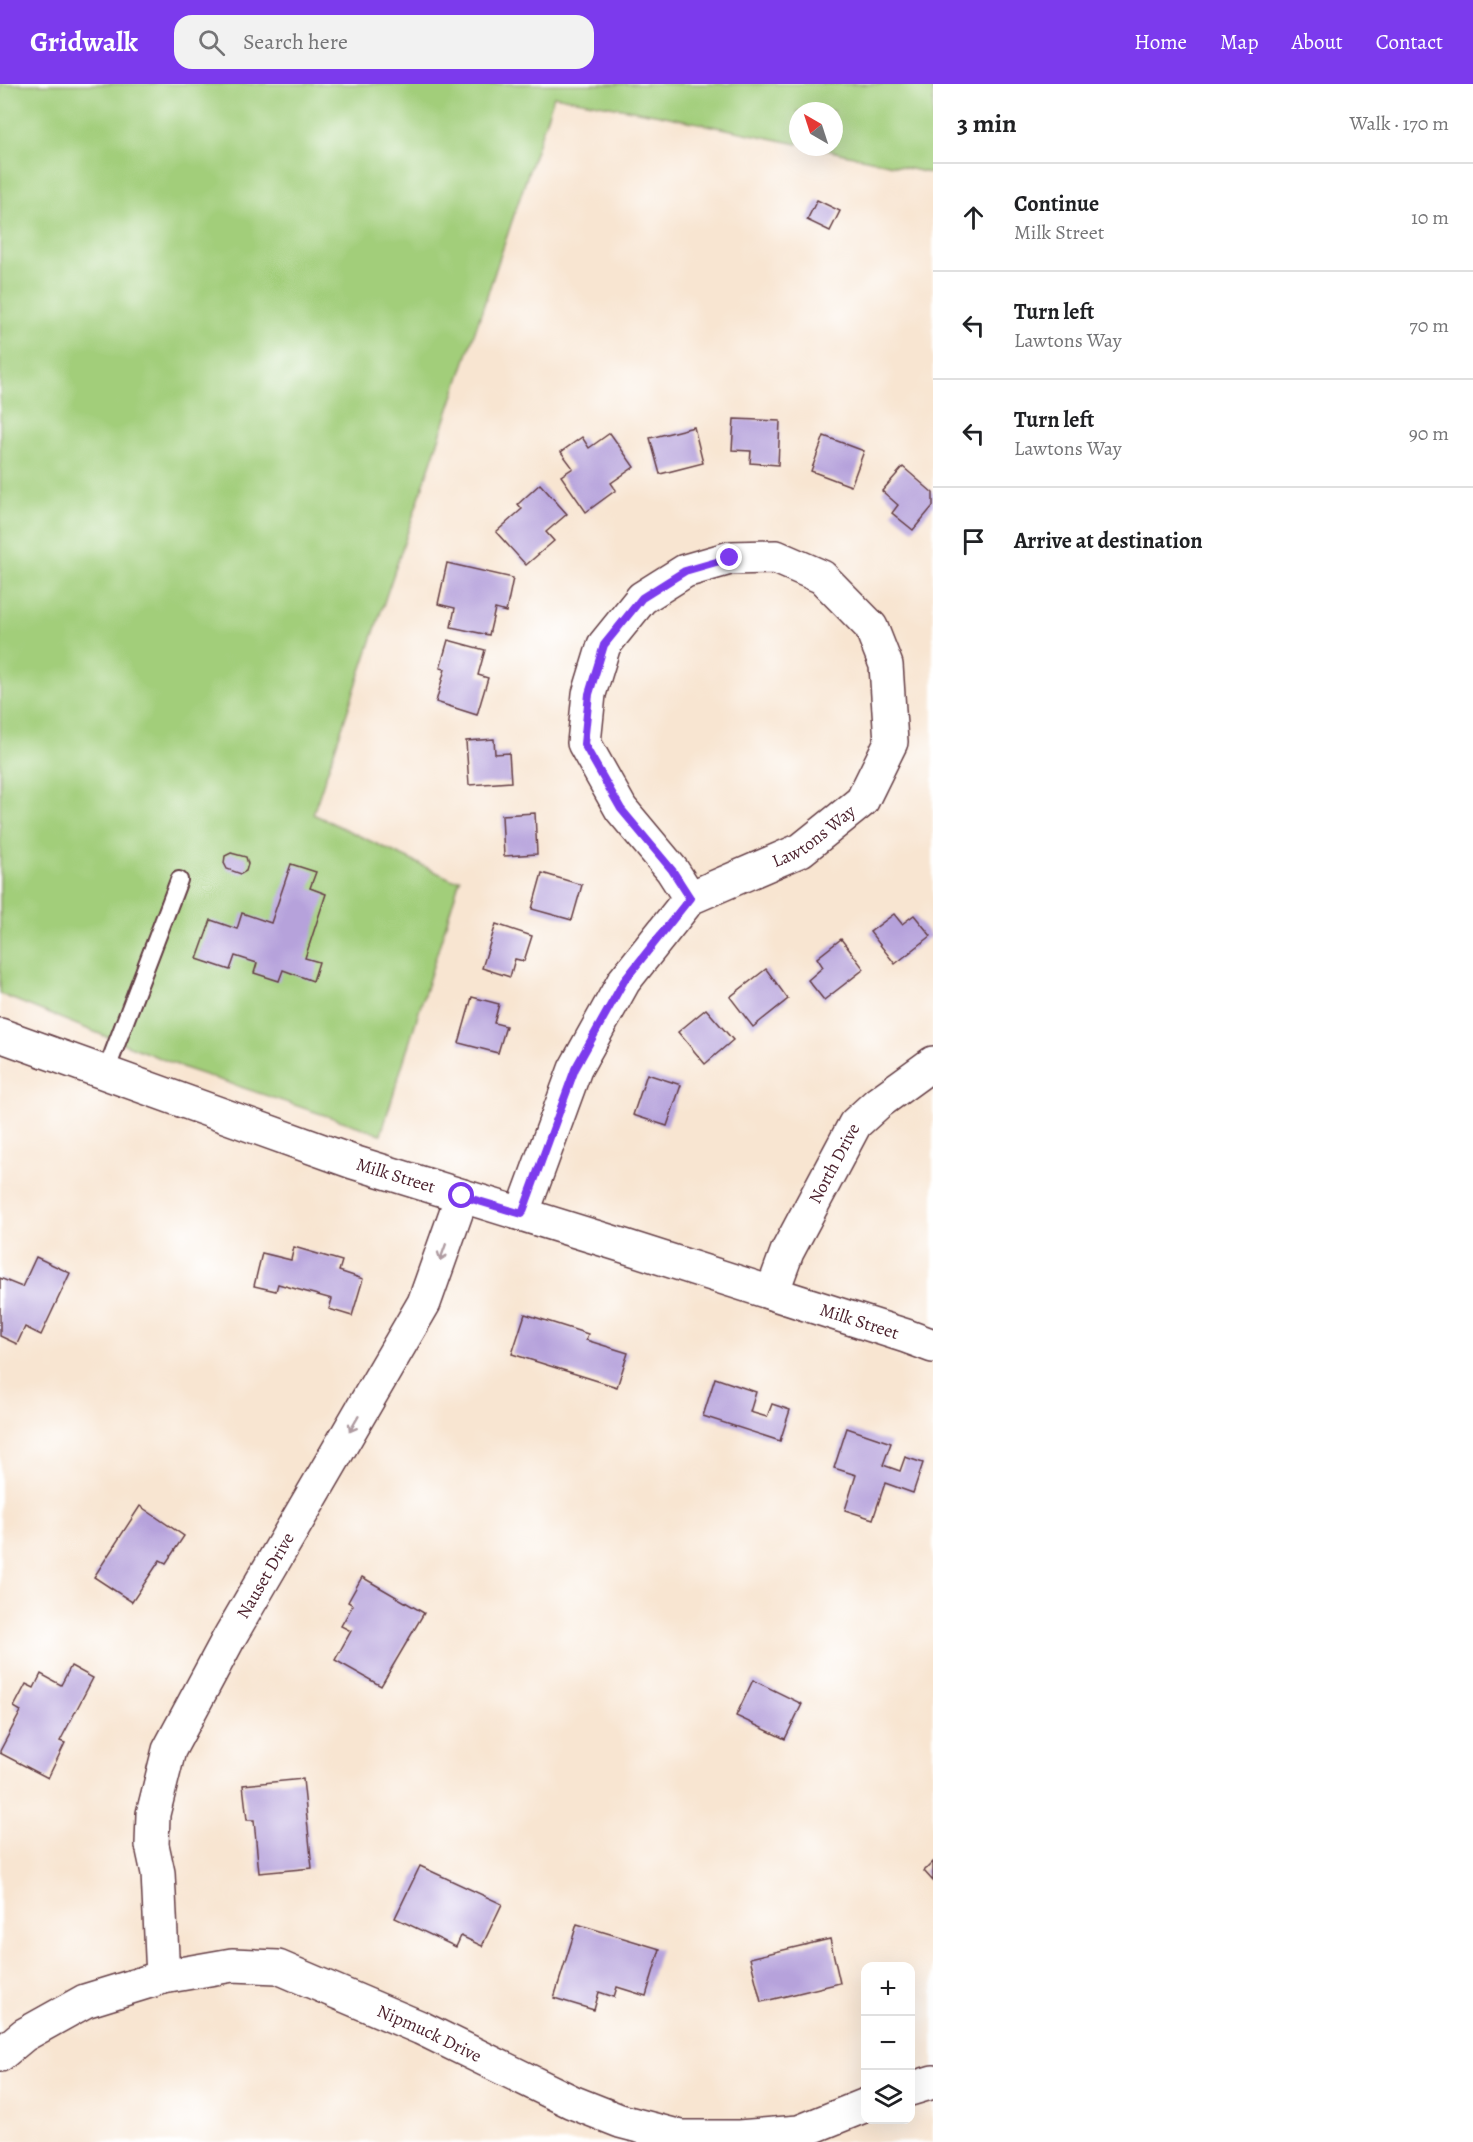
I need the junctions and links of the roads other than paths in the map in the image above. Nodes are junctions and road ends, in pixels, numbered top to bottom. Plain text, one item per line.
1 (179, 880) dead end
2 (690, 898) junction
3 (0, 1035) edge
4 (933, 1063) edge
5 (105, 1074) junction
6 (462, 1196) junction
7 (522, 1214) junction
8 (772, 1293) junction
9 (933, 1346) edge
10 (163, 1977) junction
11 (0, 2055) edge
12 (933, 2082) edge
13 (915, 2087) edge
14 (861, 2106) edge

1 - 5 lane
2 - 2 street, Lawtons Way
2 - 7 street, Lawtons Way
3 - 5 street, Milk Street
4 - 8 street, North Drive
5 - 6 street, Milk Street
6 - 7 street, Milk Street
6 -> 10 street, Nauset Drive
7 - 8 street, Milk Street
8 - 9 street, Milk Street
10 - 11 street, Nipmuck Drive
10 - 14 street, Nipmuck Drive
12 - 13 street

